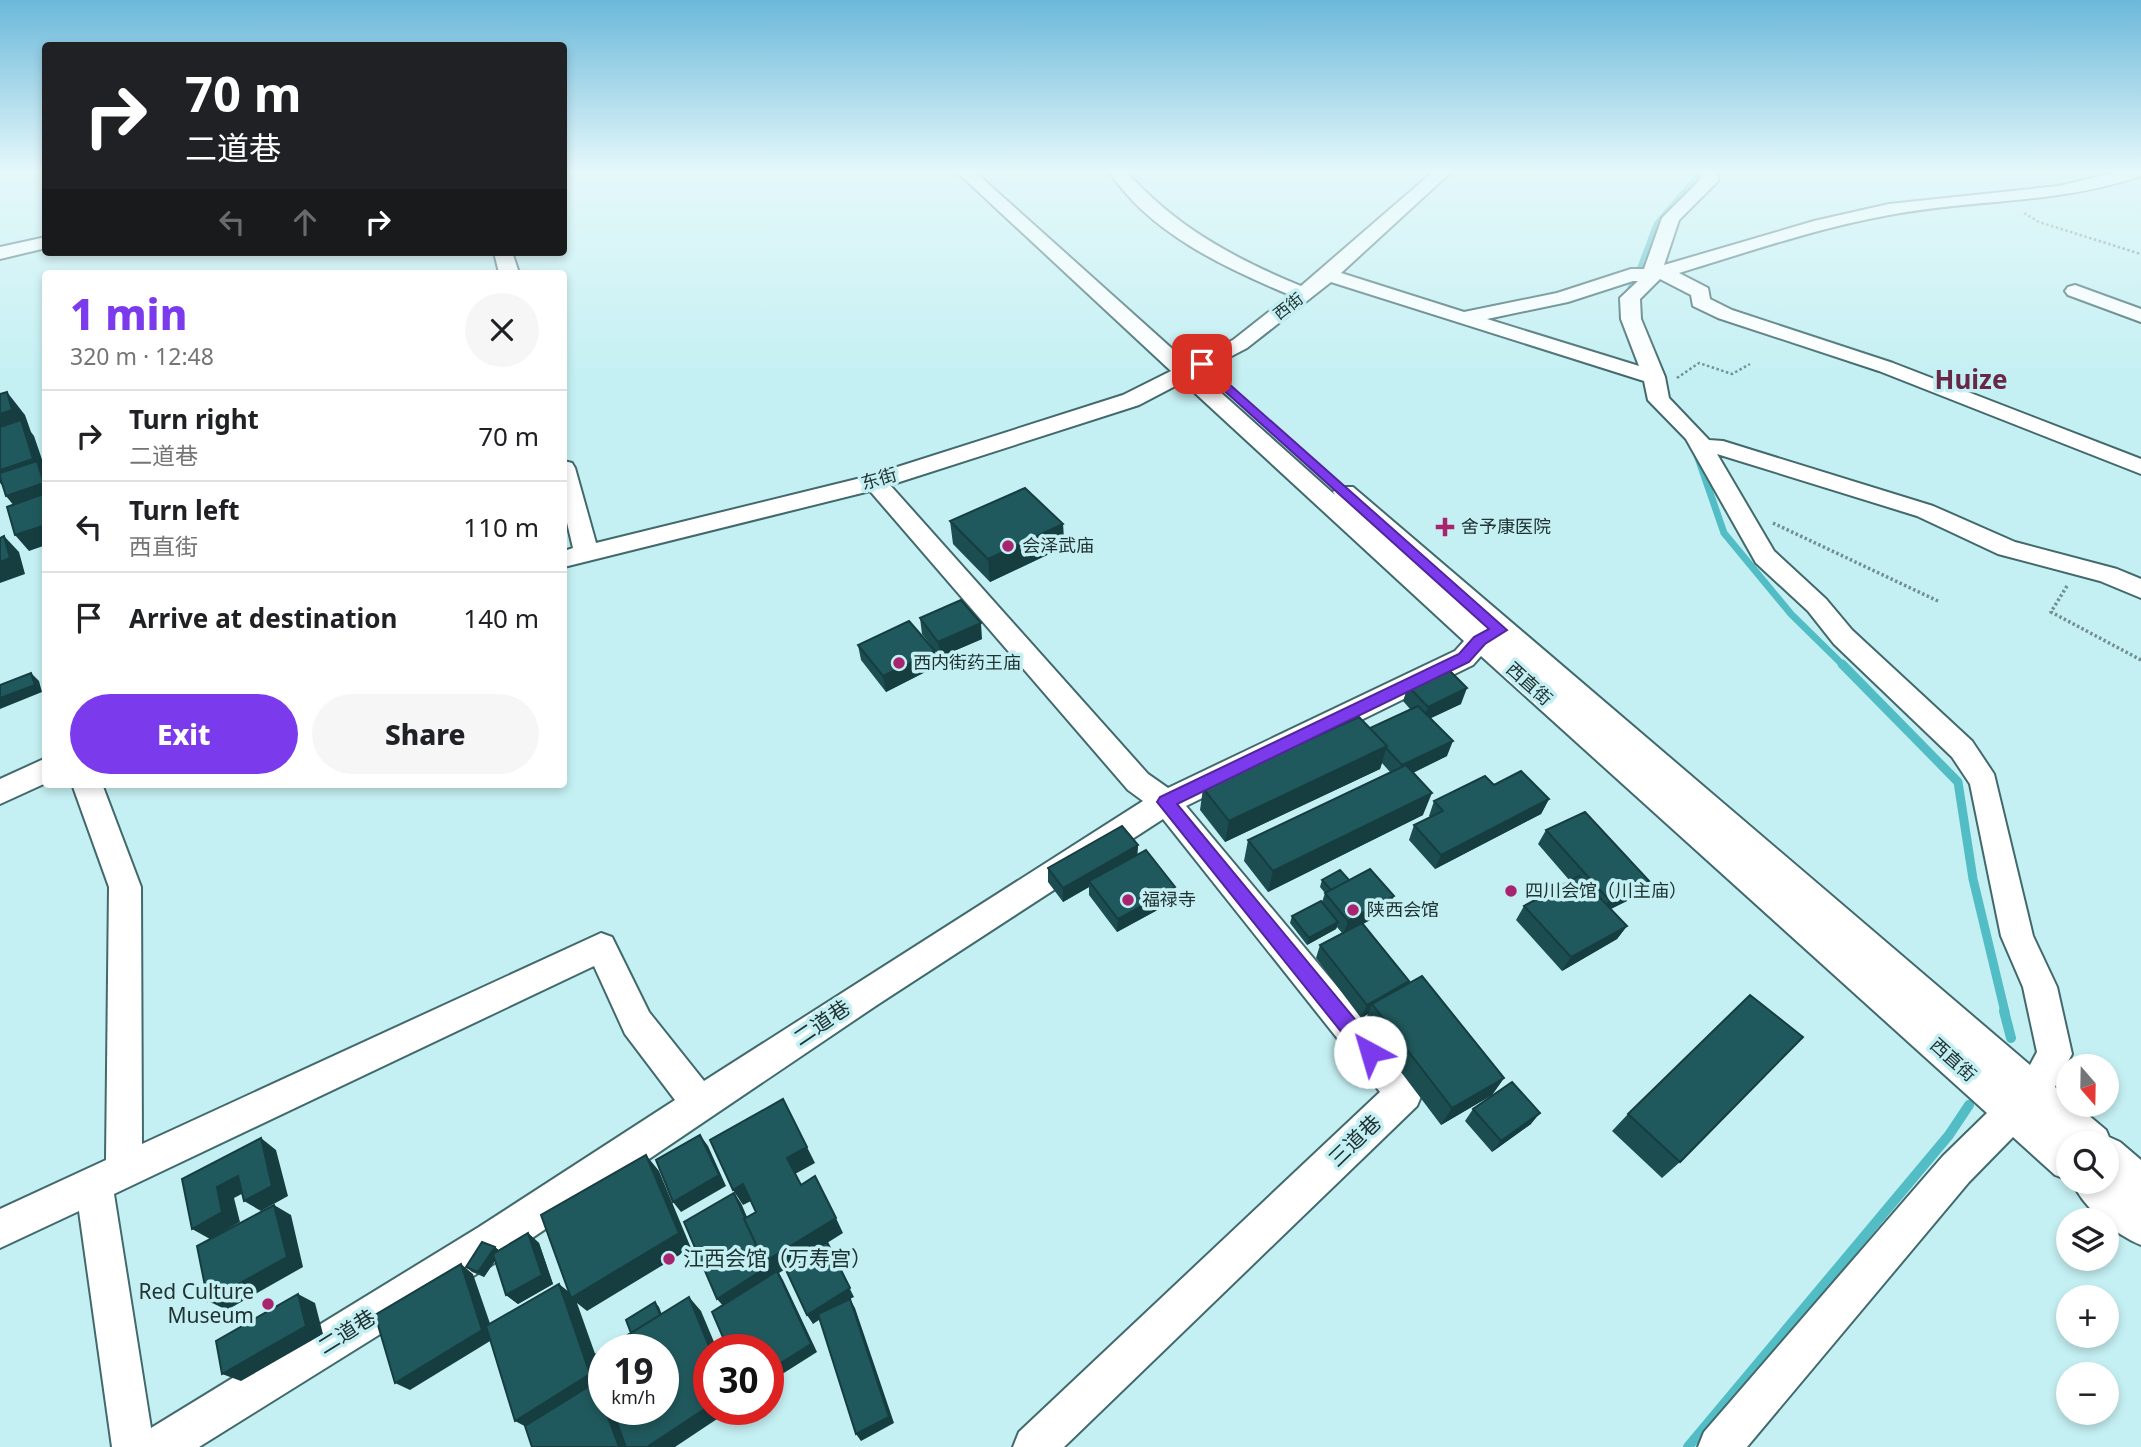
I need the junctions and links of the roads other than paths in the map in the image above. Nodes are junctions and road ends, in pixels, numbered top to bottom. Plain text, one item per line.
1 (1043, 239) edge
2 (1056, 239) edge
3 (1192, 239) edge
4 (1369, 239) edge
5 (1666, 239) edge
6 (1778, 239) edge
7 (42, 244) edge
8 (0, 253) edge
9 (1657, 274) junction
10 (1328, 275) junction
11 (2075, 291) dead end
12 (1303, 294) junction
13 (2141, 316) edge
14 (1463, 318) junction
15 (1194, 367) junction
16 (1654, 377) junction
17 (1703, 447) junction
18 (2141, 467) edge
19 (567, 479) edge
20 (874, 482) junction
21 (587, 553) junction
22 (567, 558) edge
23 (2141, 589) edge
24 (1490, 635) junction
25 (42, 771) edge
26 (89, 788) edge
27 (0, 792) edge
28 (1166, 802) junction
29 (2023, 1102) junction
30 (700, 1104) junction
31 (2073, 1131) edge
32 (2056, 1146) edge
33 (2119, 1166) edge
34 (109, 1177) junction
35 (2141, 1185) edge
36 (2105, 1194) edge
37 (2141, 1226) edge
38 (0, 1229) edge
39 (133, 1447) edge
40 (160, 1447) edge
41 (1034, 1447) edge
42 (1720, 1447) edge

1 - 15 street, 西直街
2 - 15 street, 西直街
3 - 12 street
4 - 10 street, 西街
5 - 9 street
6 - 9 street
7 - 8 street
9 - 14 street
9 - 16 street
9 - 18 street
10 - 12 street, 西街
10 - 14 street
11 - 13 street
12 - 15 street, 西街
14 - 16 street
15 - 20 street, 东街
15 - 24 street, 西直街
16 - 17 street
17 - 23 street
17 - 29 street
19 - 21 street
20 - 21 street, 东街
20 - 28 street
21 - 22 street, 东街
24 - 28 street, 二道巷
24 - 29 street, 西直街
25 - 27 street
26 - 34 street
28 - 30 street, 二道巷
28 - 41 street, 三道巷
29 - 31 street, 西直街
29 - 32 street, 西直街
29 - 42 street
30 - 34 street
30 - 40 street, 二道巷
33 - 35 street
34 - 38 street
34 - 39 street
36 - 37 street

